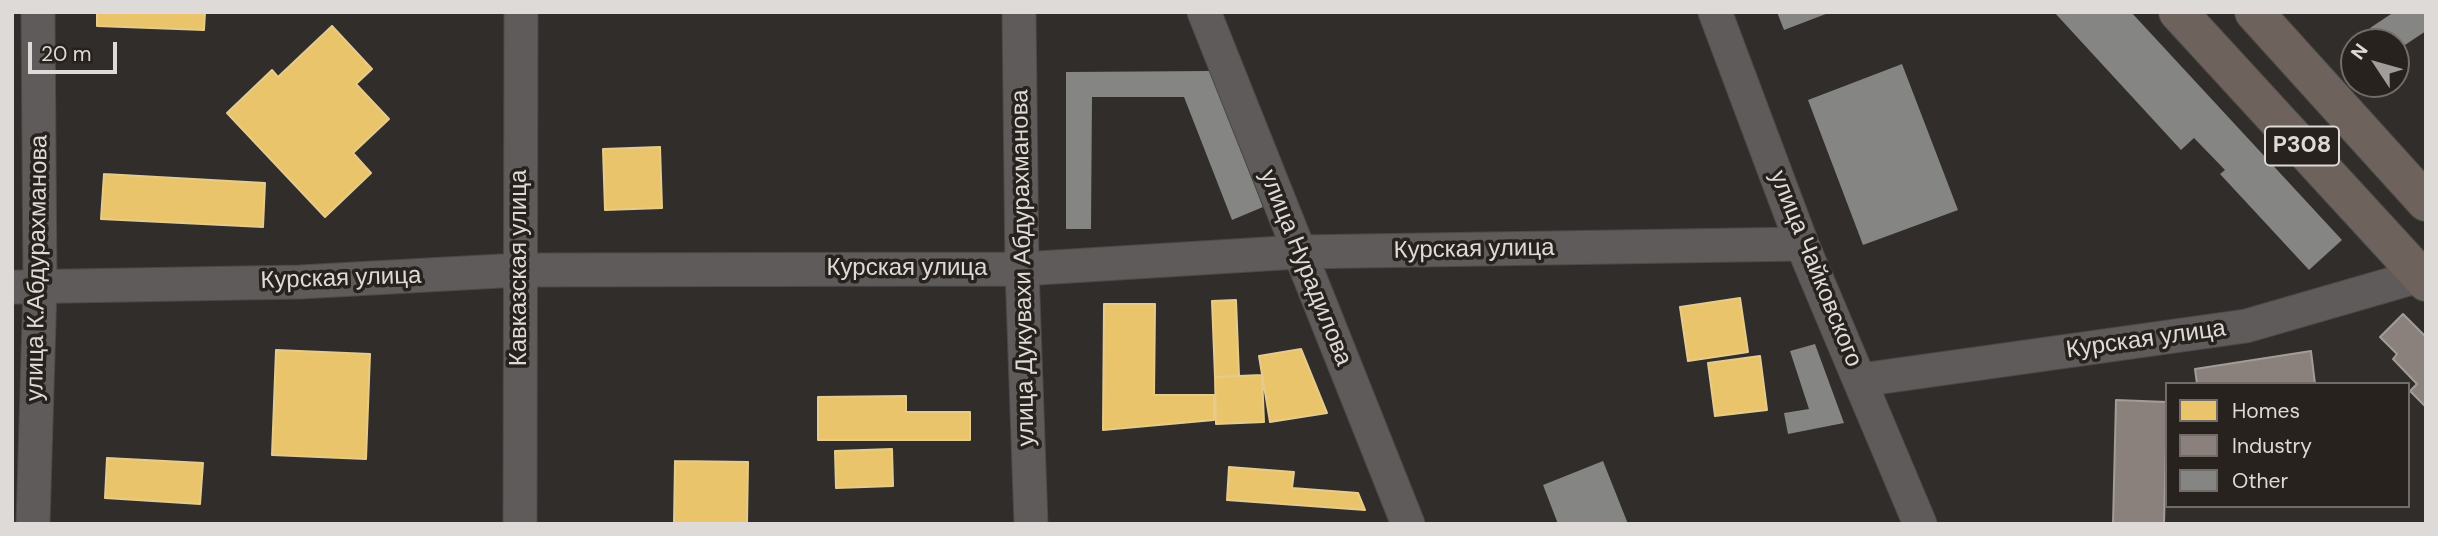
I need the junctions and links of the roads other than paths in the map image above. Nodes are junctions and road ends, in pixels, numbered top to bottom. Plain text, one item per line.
1 (38, 12) edge
2 (521, 12) edge
3 (1019, 12) edge
4 (1204, 12) edge
5 (1715, 12) edge
6 (2178, 12) edge
7 (2255, 12) edge
8 (2426, 202) edge
9 (1802, 244) junction
10 (1298, 252) junction
11 (1022, 269) junction
12 (519, 270) junction
13 (2424, 277) edge
14 (26, 287) edge
15 (1861, 380) junction
16 (33, 524) edge
17 (520, 524) edge
18 (1031, 524) edge
19 (1408, 524) edge
20 (1920, 524) edge

1 - 14 street, улица К.Абдурахманова
2 - 12 street, Кавказская улица
3 - 11 street, улица Дукувахи Абдурахманова
4 - 10 street, улица Нурадилова
5 - 9 street, улица Чайковского
6 - 13 main road, P308
7 - 8 main road, p308
9 - 10 street, Курская улица
9 - 15 street, улица Чайковского
10 - 11 street, Курская улица
10 - 19 street, улица Нурадилова
11 - 12 street, Курская улица
11 - 18 street, улица Дукувахи Абдурахманова
12 - 14 street, Курская улица
12 - 17 street, Кавказская улица
13 - 15 street, Курская улица
14 - 16 street, улица К.Абдурахманова
15 - 20 street, улица Чайковского

